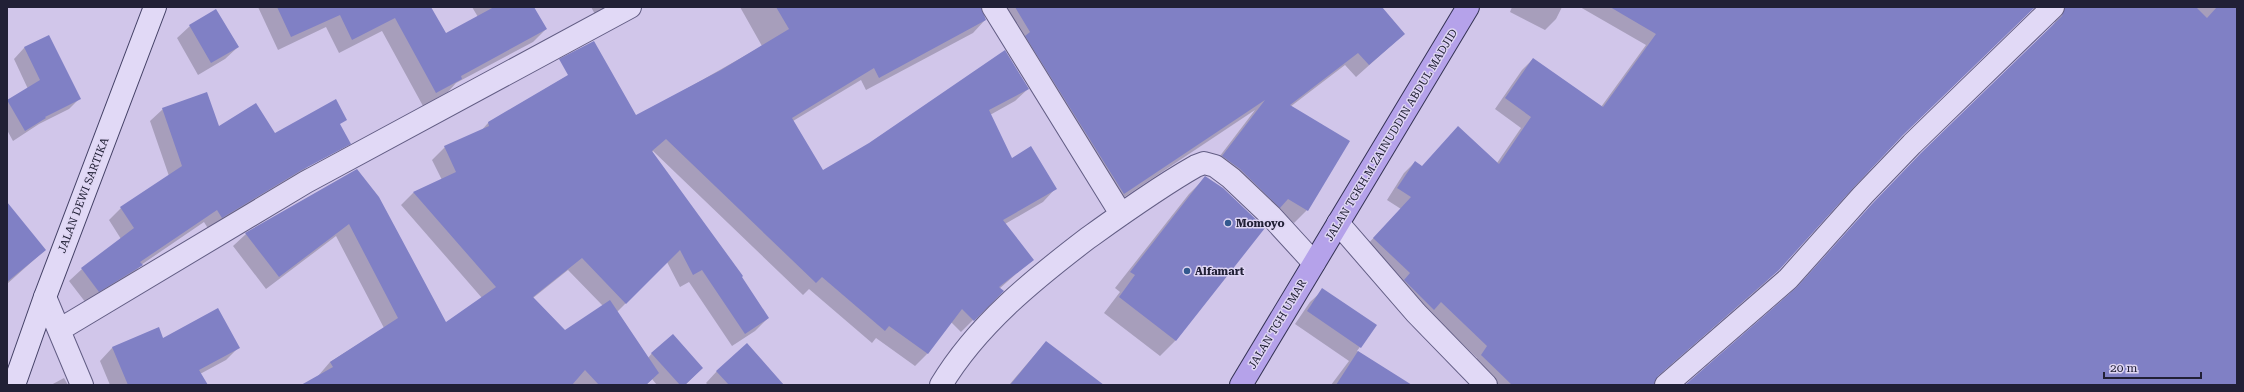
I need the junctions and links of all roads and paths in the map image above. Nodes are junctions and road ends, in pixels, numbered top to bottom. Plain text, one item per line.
1 (155, 7) edge
2 (630, 7) edge
3 (993, 7) edge
4 (1468, 7) edge
5 (2053, 7) edge
6 (1121, 214) junction
7 (1338, 223) junction
8 (1314, 262) junction
9 (45, 297) junction
10 (59, 330) junction
11 (14, 372) edge
12 (82, 385) edge
13 (941, 385) edge
14 (1241, 385) edge
15 (1486, 385) edge
16 (1666, 385) edge

1 - 9 street, JALAN DEWI SARTIKA
2 - 10 street
3 - 6 street
4 - 7 main road, JALAN TGKH.M.ZAINUDDIN ABDUL MADJID
5 - 16 street
6 - 8 street
6 - 13 street
7 - 8 main road, JALAN TGKH.M.ZAINUDDIN ABDUL MADJID
7 - 15 street
8 - 14 main road, JALAN TGH UMAR
9 - 10 street
9 - 11 street, JALAN DEWI SARTIKA
10 - 12 street

